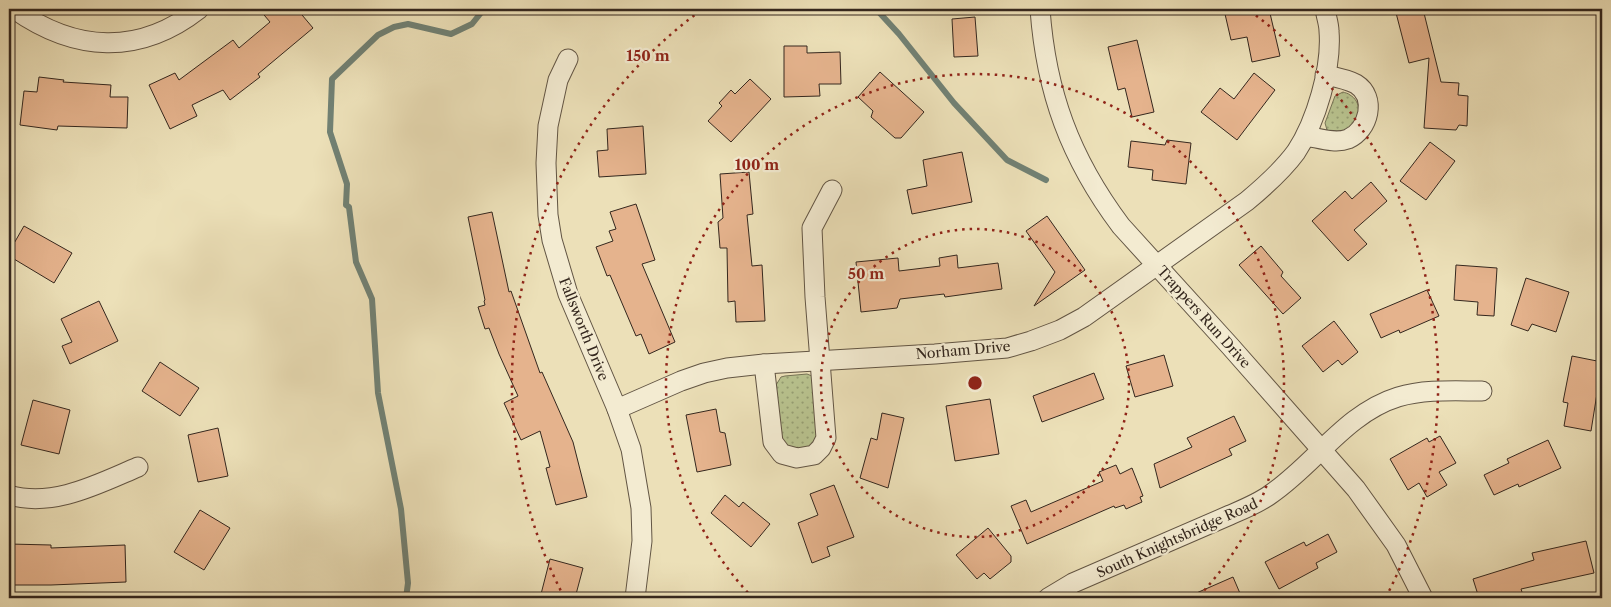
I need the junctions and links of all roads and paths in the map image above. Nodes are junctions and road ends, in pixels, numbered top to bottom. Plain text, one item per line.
1 (14, 9) edge
2 (199, 9) edge
3 (1040, 9) edge
4 (1324, 9) edge
5 (568, 59) dead end
6 (1325, 75) junction
7 (1306, 136) junction
8 (832, 190) dead end
9 (1157, 266) junction
10 (820, 361) junction
11 (764, 364) junction
12 (1482, 391) dead end
13 (617, 409) junction
14 (1322, 450) junction
15 (138, 467) dead end
16 (9, 495) edge
17 (635, 598) edge
18 (1048, 598) edge
19 (1423, 598) edge

1 - 2 street
3 - 9 street, Trappers Run Drive
4 - 6 street, Norham Drive
5 - 13 street, Fallsworth Drive
6 - 7 street, Norham Drive
6 - 7 street
7 - 9 street, Norham Drive
8 - 10 street
9 - 10 street, Norham Drive
9 - 14 street, Trappers Run Drive
10 - 11 street, Norham Drive
10 - 11 street
11 - 13 street, Norham Drive
12 - 14 street, South Knightsbridge Road
13 - 17 street, Fallsworth Drive
14 - 18 street, South Knightsbridge Road
14 - 19 street, Trappers Run Drive
15 - 16 street

